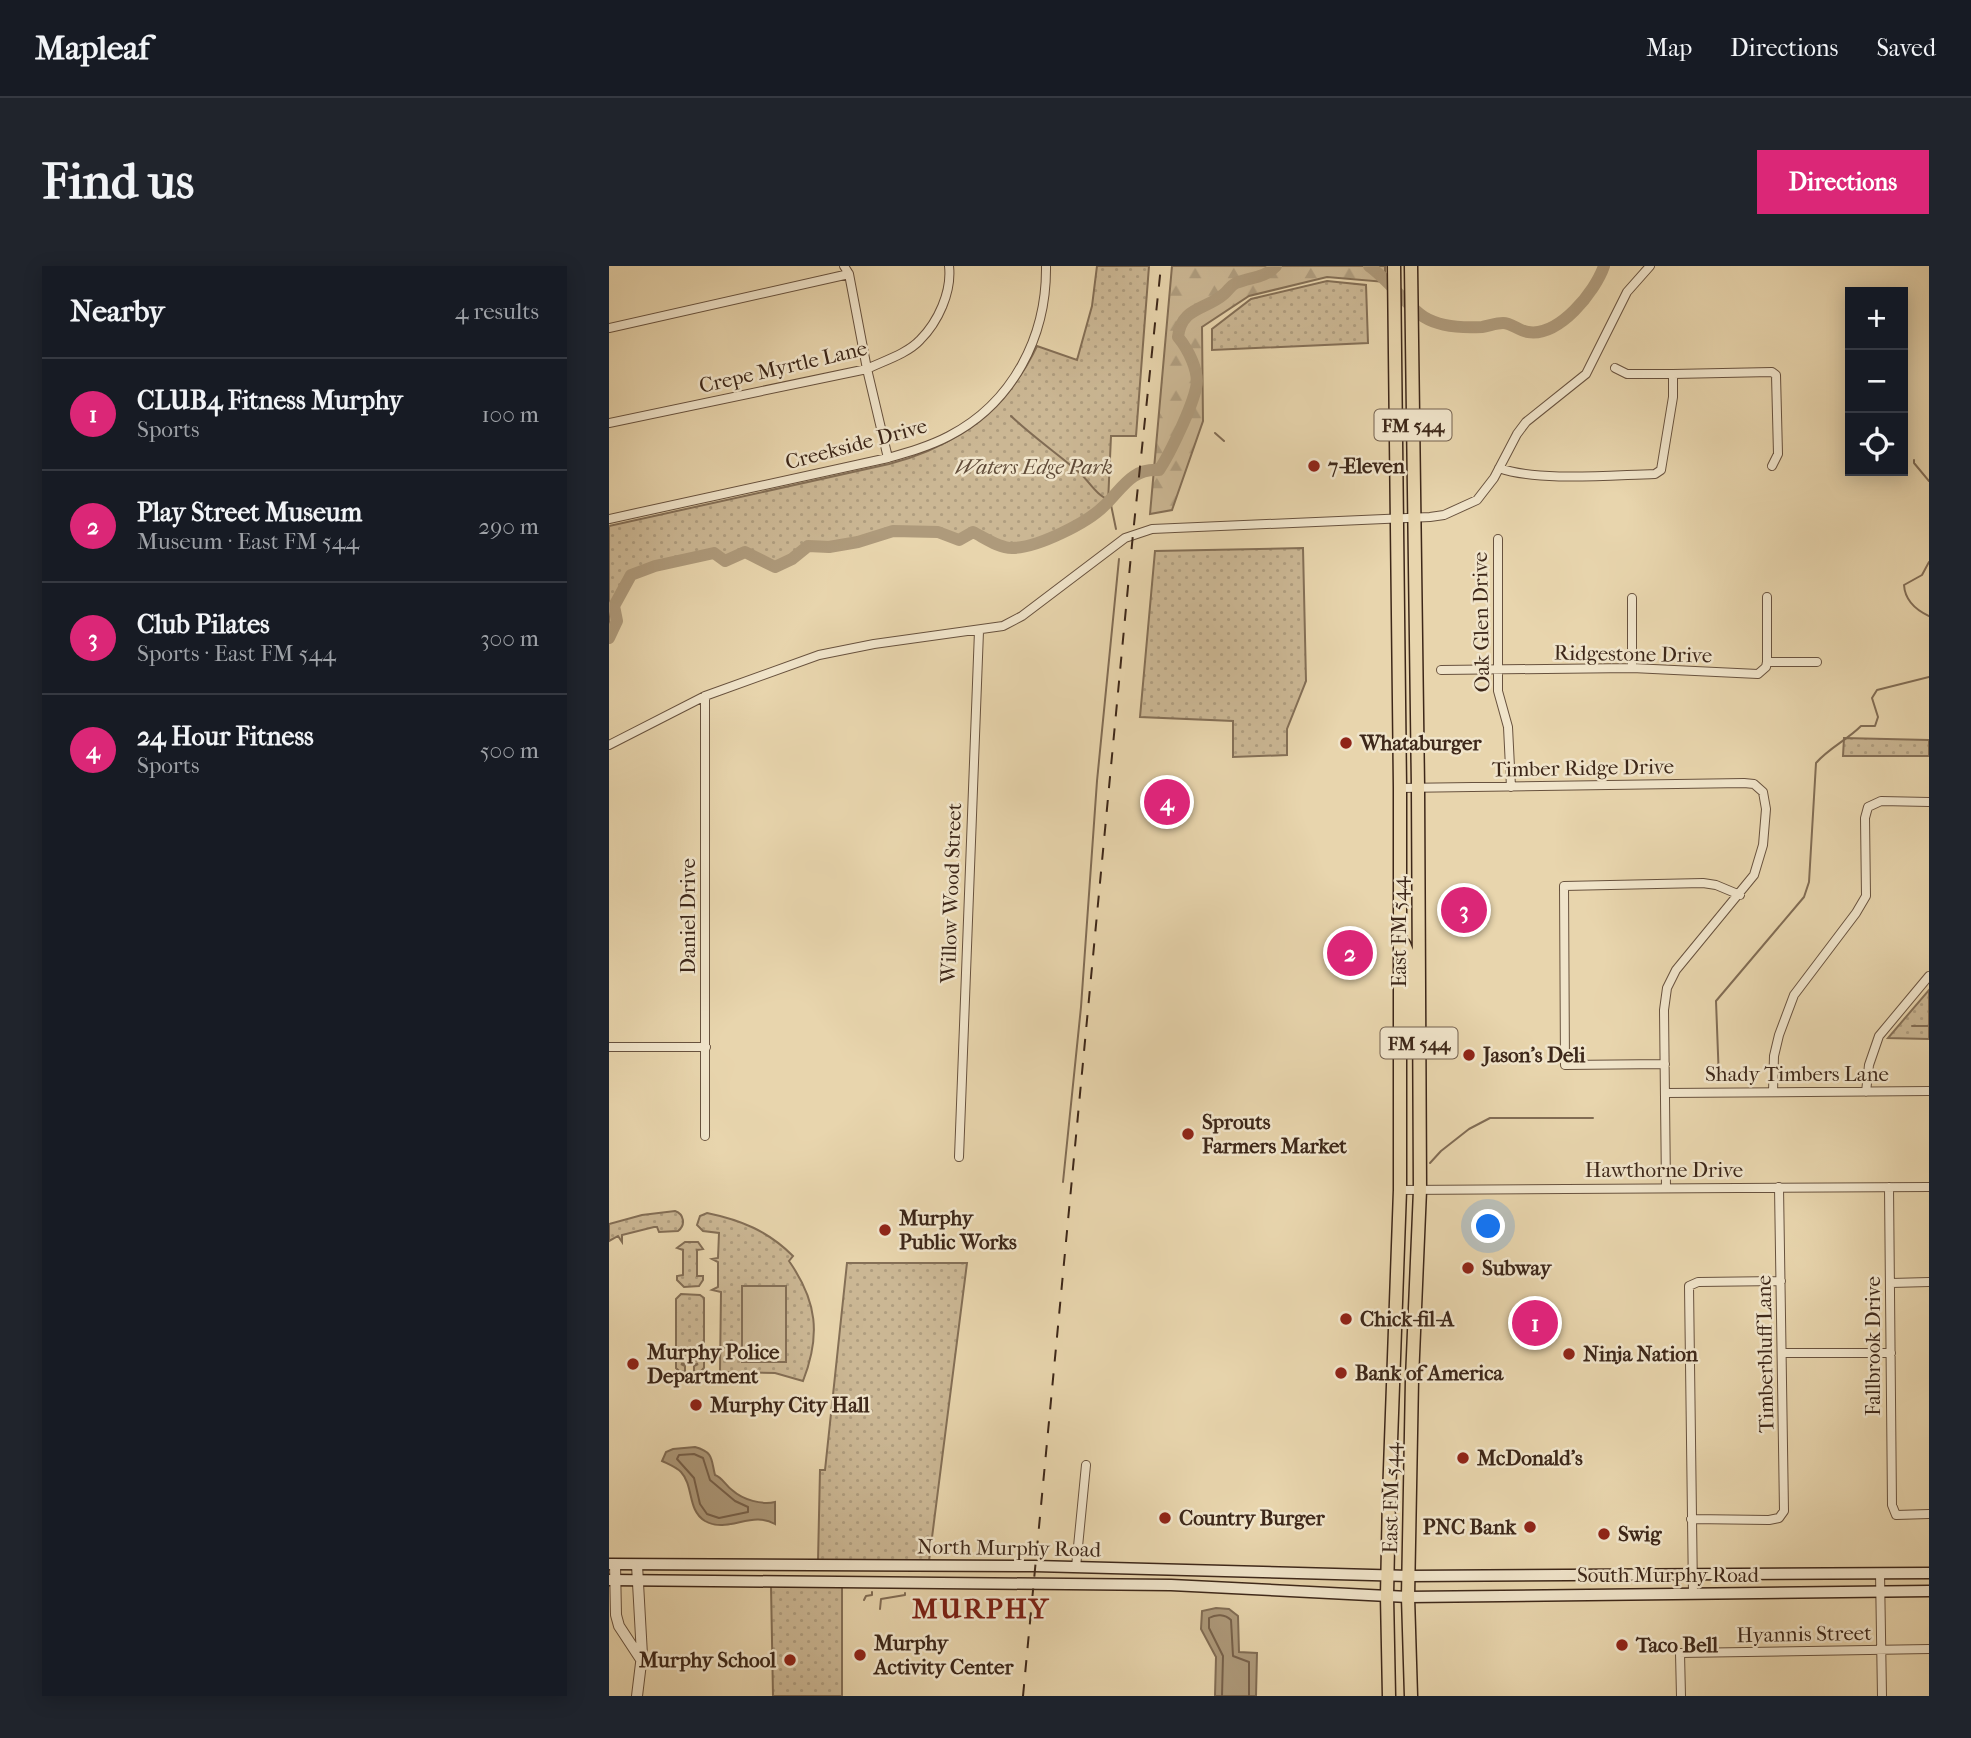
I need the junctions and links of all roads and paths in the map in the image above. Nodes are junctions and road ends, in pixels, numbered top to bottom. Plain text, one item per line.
1 (844, 266) edge
2 (949, 266) edge
3 (1046, 266) edge
4 (1394, 266) edge
5 (1412, 266) edge
6 (1650, 266) edge
7 (849, 274) junction
8 (609, 328) edge
9 (1615, 368) dead end
10 (867, 369) junction
11 (1673, 374) junction
12 (609, 424) edge
13 (888, 458) junction
14 (1772, 466) dead end
15 (1499, 468) junction
16 (1414, 517) junction
17 (1398, 518) junction
18 (609, 519) edge
19 (1497, 539) dead end
20 (1767, 597) dead end
21 (1632, 598) dead end
22 (979, 631) junction
23 (1767, 662) junction
24 (1817, 662) dead end
25 (1632, 668) junction
26 (1441, 670) dead end
27 (1497, 670) junction
28 (705, 696) junction
29 (609, 745) edge
30 (1511, 787) junction
31 (1400, 788) junction
32 (1418, 788) junction
33 (1929, 802) edge
34 (1740, 895) junction
35 (1400, 934) junction
36 (1929, 976) edge
37 (1419, 1033) junction
38 (609, 1047) edge
39 (706, 1047) junction
40 (1665, 1064) junction
41 (1866, 1091) junction
42 (1929, 1091) edge
43 (1773, 1092) junction
44 (1665, 1093) junction
45 (705, 1136) dead end
46 (959, 1157) dead end
47 (1666, 1187) junction
48 (1779, 1187) junction
49 (1889, 1187) junction
50 (1929, 1187) edge
51 (1400, 1190) junction
52 (1420, 1190) junction
53 (1781, 1281) junction
54 (1929, 1282) edge
55 (1891, 1283) junction
56 (1782, 1353) junction
57 (1891, 1353) junction
58 (1391, 1419) junction
59 (1412, 1420) junction
60 (1086, 1465) dead end
61 (1929, 1514) edge
62 (1691, 1519) junction
63 (612, 1564) edge
64 (637, 1565) junction
65 (791, 1566) junction
66 (1076, 1567) junction
67 (1191, 1570) junction
68 (1880, 1573) junction
69 (1929, 1573) edge
70 (1691, 1574) junction
71 (1388, 1575) junction
72 (1409, 1576) junction
73 (1506, 1576) junction
74 (1583, 1576) junction
75 (612, 1581) edge
76 (637, 1581) junction
77 (791, 1581) junction
78 (1191, 1586) junction
79 (1929, 1591) edge
80 (1880, 1592) junction
81 (1583, 1594) junction
82 (1693, 1594) junction
83 (1387, 1596) junction
84 (1506, 1596) junction
85 (1408, 1597) junction
86 (1929, 1649) edge
87 (1881, 1650) junction
88 (642, 1662) junction
89 (637, 1696) edge
90 (1389, 1696) edge
91 (1411, 1696) edge
92 (1681, 1696) edge
93 (1882, 1696) edge

1 - 7 street
2 - 10 street, Crepe Myrtle Lane
3 - 13 street, Creekside Drive
4 - 17 main road, East FM 544 / FM 544
5 - 16 main road, East FM 544 / FM 544
6 - 15 street
7 - 8 street
7 - 10 street
9 - 11 street
10 - 12 street, Crepe Myrtle Lane
10 - 13 street
11 - 14 street
11 - 15 street
13 - 18 street, Creekside Drive
15 - 16 street
16 - 17 street
16 - 32 main road, East FM 544 / FM 544
17 - 22 street
17 - 31 main road, East FM 544 / FM 544
19 - 27 street, Oak Glen Drive
20 - 23 street
21 - 25 street
22 - 28 street
22 - 46 street, Willow Wood Street
23 - 24 street, Ridgestone Drive
23 - 25 street, Ridgestone Drive
25 - 27 street, Ridgestone Drive
26 - 27 street, Ridgestone Drive
27 - 30 street, Oak Glen Drive
28 - 29 street
28 - 39 street, Daniel Drive
30 - 32 street, Timber Ridge Drive
30 - 34 street, Timber Ridge Drive
31 - 32 street, Timber Ridge Drive
31 - 35 main road, East FM 544 / FM 544
32 - 37 main road, East FM 544 / FM 544
33 - 43 street
34 - 40 street
34 - 40 street
35 - 37 main road
35 - 51 main road, East FM 544 / FM 544
36 - 41 street
37 - 52 main road, East FM 544 / FM 544
38 - 39 street
39 - 45 street, Daniel Drive
40 - 44 street
41 - 42 street, Shady Timbers Lane
41 - 43 street, Shady Timbers Lane
43 - 44 street, Shady Timbers Lane
44 - 47 street
47 - 48 street, Hawthorne Drive
47 - 52 street, Hawthorne Drive
48 - 49 street, Hawthorne Drive
48 - 53 street, Timberbluff Lane
49 - 50 street, Hawthorne Drive
49 - 55 street, Fallbrook Drive
51 - 52 street, Hawthorne Drive
51 - 58 main road, East FM 544 / FM 544
52 - 59 main road, East FM 544 / FM 544
53 - 56 street, Timberbluff Lane
53 - 62 street
54 - 55 street
55 - 57 street, Fallbrook Drive
56 - 57 street
56 - 62 street, Timberbluff Lane
57 - 61 street, Fallbrook Drive
58 - 59 main road
58 - 71 main road, East FM 544 / FM 544
59 - 72 main road, East FM 544 / FM 544
60 - 66 street
62 - 70 street
63 - 64 main road, North Murphy Road
63 - 75 street
64 - 65 main road, North Murphy Road
64 - 76 street
65 - 66 main road, North Murphy Road
65 - 77 main road
66 - 67 main road, North Murphy Road
67 - 71 main road, North Murphy Road
67 - 78 main road
68 - 69 main road, South Murphy Road
68 - 70 main road, South Murphy Road
68 - 80 street
70 - 74 main road, South Murphy Road
70 - 82 street
71 - 72 main road, North Murphy Road
71 - 83 main road, FM 544
72 - 73 main road, South Murphy Road
72 - 85 main road, East FM 544 / FM 544
73 - 74 main road, South Murphy Road
73 - 84 main road
74 - 81 main road
75 - 76 main road, North Murphy Road
75 - 88 street
76 - 77 main road, North Murphy Road
76 - 88 street
77 - 78 main road, North Murphy Road
78 - 83 main road, North Murphy Road
79 - 80 main road, South Murphy Road
80 - 82 main road, South Murphy Road
80 - 87 street
81 - 82 main road, South Murphy Road
81 - 84 main road, South Murphy Road
83 - 85 main road, North Murphy Road
83 - 90 main road, FM 544
84 - 85 main road, South Murphy Road
85 - 91 main road, FM 544
86 - 87 street, Hyannis Street
87 - 92 street, Hyannis Street
87 - 93 street
88 - 89 street

